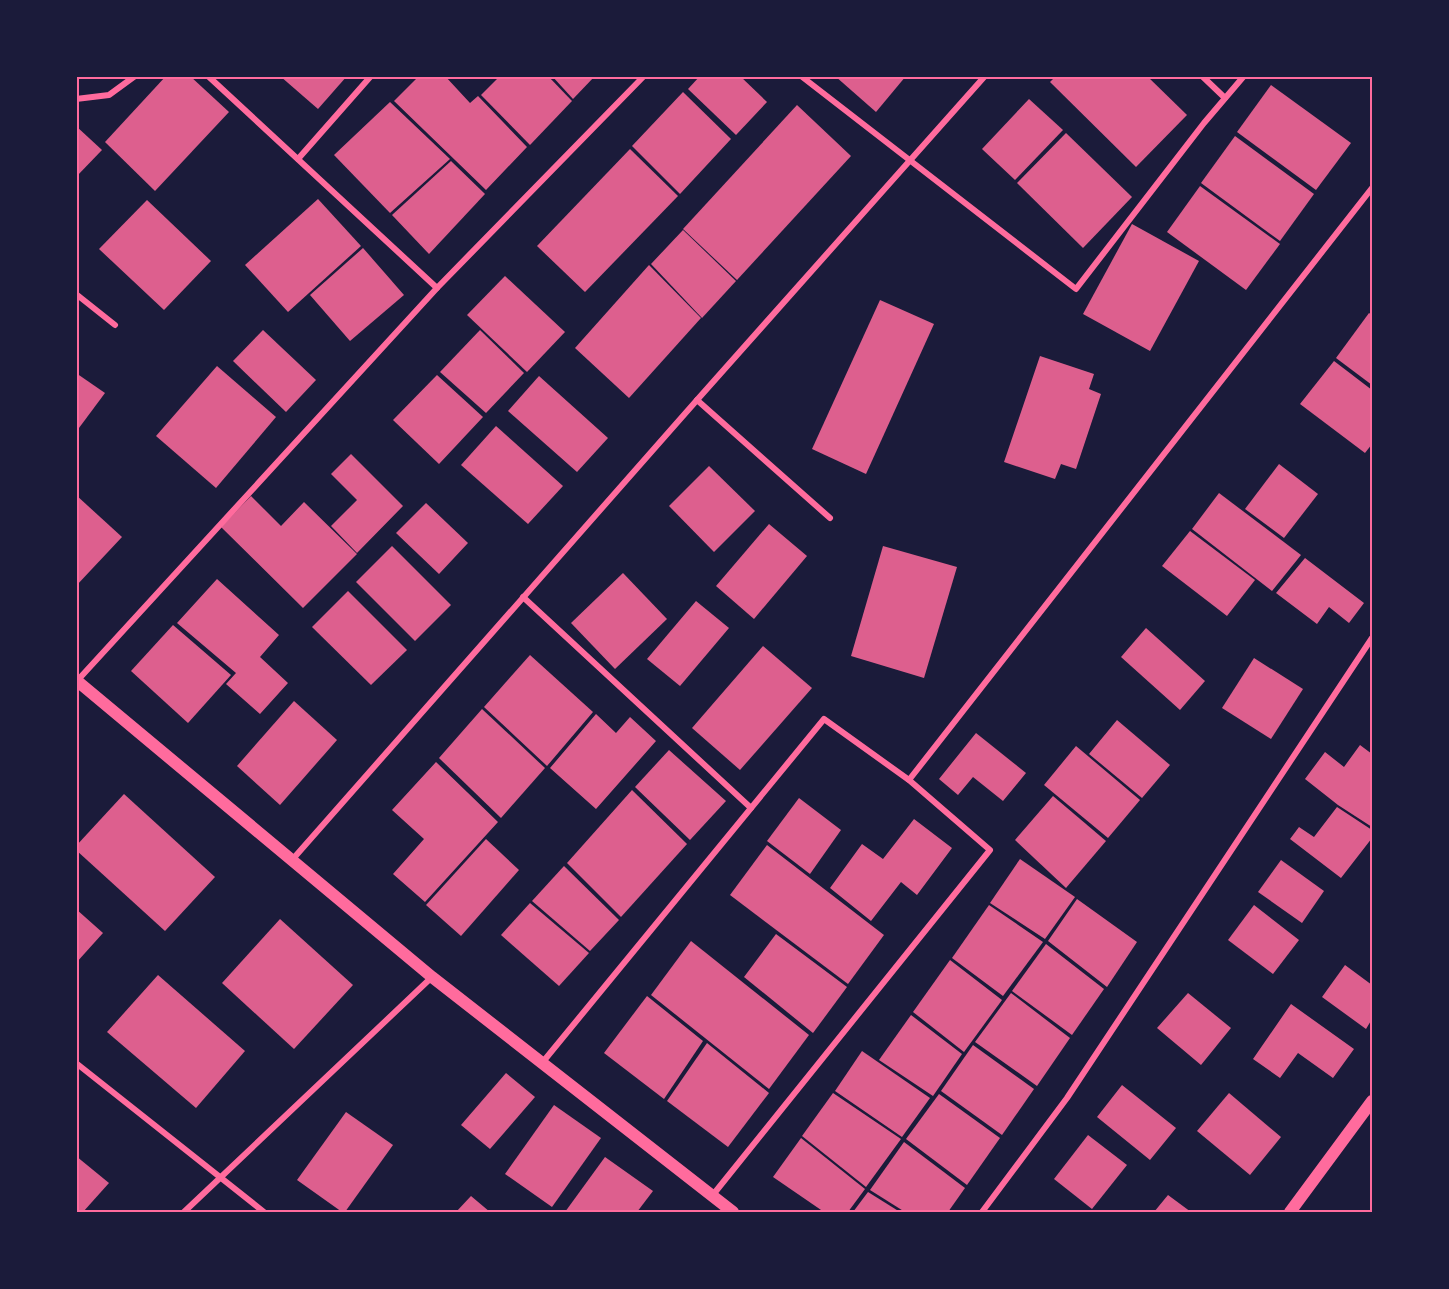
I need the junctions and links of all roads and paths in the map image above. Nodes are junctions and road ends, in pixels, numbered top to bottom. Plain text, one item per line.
1 (135, 76) edge
2 (208, 76) edge
3 (371, 76) edge
4 (644, 76) edge
5 (801, 76) edge
6 (985, 76) edge
7 (1202, 76) edge
8 (1244, 76) edge
9 (1225, 98) junction
10 (76, 99) edge
11 (298, 159) junction
12 (909, 161) junction
13 (1372, 188) edge
14 (437, 288) junction
15 (76, 294) edge
16 (115, 325) dead end
17 (697, 400) junction
18 (830, 518) dead end
19 (523, 597) junction
20 (1372, 638) edge
21 (77, 681) edge
22 (909, 780) junction
23 (751, 808) junction
24 (292, 861) junction
25 (432, 977) junction
26 (76, 1063) edge
27 (542, 1063) junction
28 (1372, 1101) edge
29 (220, 1179) junction
30 (712, 1196) junction
31 (184, 1212) edge
32 (264, 1212) edge
33 (733, 1212) edge
34 (982, 1212) edge
35 (1290, 1212) edge

1 - 10 street
2 - 11 street
3 - 11 street
4 - 14 street
5 - 12 street
6 - 12 street
7 - 9 street
8 - 9 street
9 - 12 street
11 - 14 street
12 - 17 street
13 - 22 street
14 - 21 street
15 - 16 street
17 - 18 street
17 - 19 street
19 - 23 street
19 - 24 street
20 - 34 street
21 - 24 main road
22 - 23 street
22 - 30 street
23 - 27 street
24 - 25 main road
25 - 27 main road
25 - 29 street
26 - 29 street
27 - 30 main road
28 - 35 main road
29 - 31 street
29 - 32 street
30 - 33 main road

